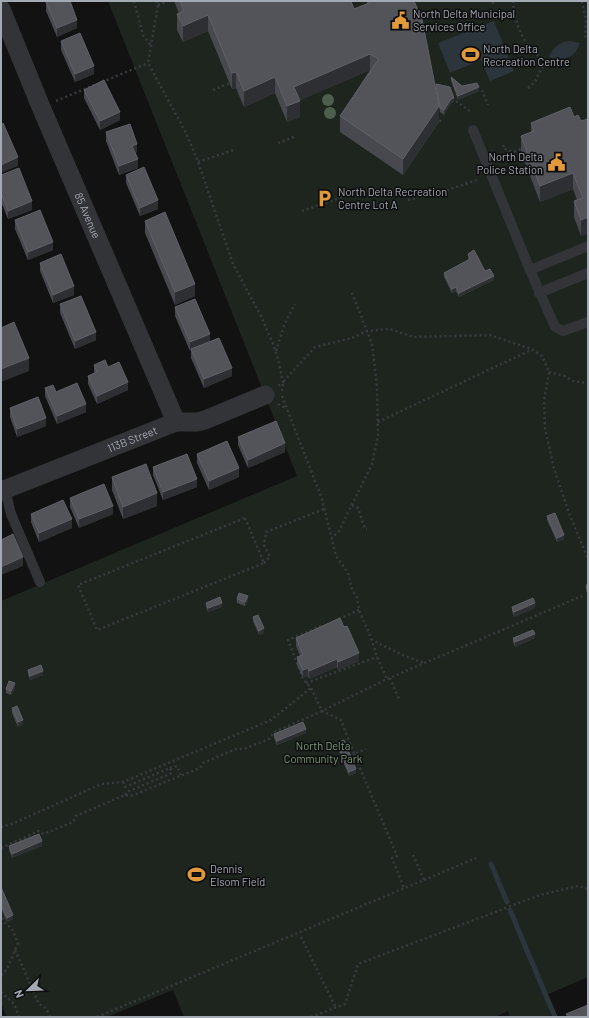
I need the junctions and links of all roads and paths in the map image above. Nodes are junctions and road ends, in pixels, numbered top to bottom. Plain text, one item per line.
1 (134, 1) edge
2 (156, 1) edge
3 (513, 1) edge
4 (582, 1) edge
5 (165, 2) edge
6 (158, 5) junction
7 (1, 9) edge
8 (585, 40) dead end
9 (151, 46) junction
10 (543, 59) dead end
11 (148, 63) junction
12 (544, 63) dead end
13 (230, 83) edge
14 (528, 88) dead end
15 (213, 90) dead end
16 (482, 90) dead end
17 (456, 101) dead end
18 (53, 102) dead end
19 (488, 105) dead end
20 (471, 112) dead end
21 (440, 120) edge
22 (442, 124) dead end
23 (473, 130) dead end
24 (294, 137) dead end
25 (278, 143) dead end
26 (504, 145) dead end
27 (526, 147) edge
28 (234, 150) dead end
29 (198, 162) junction
30 (470, 183) dead end
31 (442, 192) dead end
32 (351, 194) dead end
33 (414, 194) dead end
34 (408, 200) dead end
35 (302, 211) dead end
36 (588, 246) edge
37 (530, 270) junction
38 (588, 273) edge
39 (352, 293) dead end
40 (539, 293) junction
41 (295, 304) dead end
42 (588, 322) edge
43 (367, 331) junction
44 (531, 350) junction
45 (276, 351) junction
46 (549, 372) junction
47 (283, 382) junction
48 (588, 383) edge
49 (275, 395) junction
50 (287, 409) junction
51 (176, 422) junction
52 (378, 422) junction
53 (2, 487) edge
54 (352, 505) junction
55 (324, 509) junction
56 (367, 529) dead end
57 (331, 540) junction
58 (588, 559) edge
59 (264, 563) junction
60 (40, 582) dead end
61 (582, 596) dead end
62 (359, 610) junction
63 (333, 622) edge
64 (326, 626) edge
65 (371, 638) junction
66 (377, 656) junction
67 (425, 663) junction
68 (389, 678) junction
69 (306, 683) junction
70 (312, 688) junction
71 (399, 699) dead end
72 (322, 711) junction
73 (366, 749) dead end
74 (354, 754) junction
75 (170, 768) junction
76 (181, 776) junction
77 (123, 782) junction
78 (125, 795) junction
79 (1, 827) edge
80 (1, 848) edge
81 (414, 855) dead end
82 (476, 858) dead end
83 (424, 880) junction
84 (404, 888) junction
85 (588, 889) edge
86 (1, 913) edge
87 (301, 937) dead end
88 (15, 950) junction
89 (1, 976) edge
90 (1, 992) edge
91 (336, 1008) junction
92 (19, 1017) edge
93 (50, 1017) edge
94 (97, 1017) edge
95 (311, 1017) edge

1 - 9 path
2 - 6 path
3 - 10 path
4 - 8 path
5 - 6 path
6 - 9 path
7 - 51 street, 85 Avenue
9 - 11 path
11 - 18 path
11 - 29 path
12 - 14 path
13 - 15 path
16 - 19 path
17 - 20 path
21 - 22 path
23 - 37 lane
24 - 25 path
26 - 27 path
28 - 29 path
29 - 45 path
30 - 31 path
32 - 35 path
33 - 34 path
36 - 37 lane
37 - 40 lane
38 - 40 lane
39 - 43 path
40 - 42 lane
41 - 45 path
43 - 44 path
43 - 47 path
43 - 52 path
44 - 46 path
44 - 52 path
45 - 47 path
46 - 48 path
46 - 58 path
47 - 49 path
49 - 50 path
49 - 50 path
49 - 51 street, 113B Street
50 - 55 path
51 - 53 street, 113B Street
52 - 54 path
53 - 60 lane
54 - 56 path
54 - 57 path
55 - 57 path
55 - 59 path
57 - 62 path
59 - 59 path
61 - 67 path
62 - 63 path
62 - 65 path
64 - 69 path
65 - 66 path
65 - 67 path
66 - 68 path
66 - 69 path
67 - 68 path
68 - 71 path
68 - 72 path
69 - 70 path
70 - 72 path
70 - 77 path
72 - 74 path
72 - 76 path
73 - 74 path
74 - 84 path
75 - 76 path
75 - 77 path
75 - 78 path
76 - 78 path
77 - 79 path
78 - 80 path
81 - 83 path
82 - 83 path
83 - 84 path
84 - 94 path
85 - 91 path
86 - 88 path
87 - 91 path
88 - 89 path
88 - 93 path
90 - 92 path
91 - 95 path

